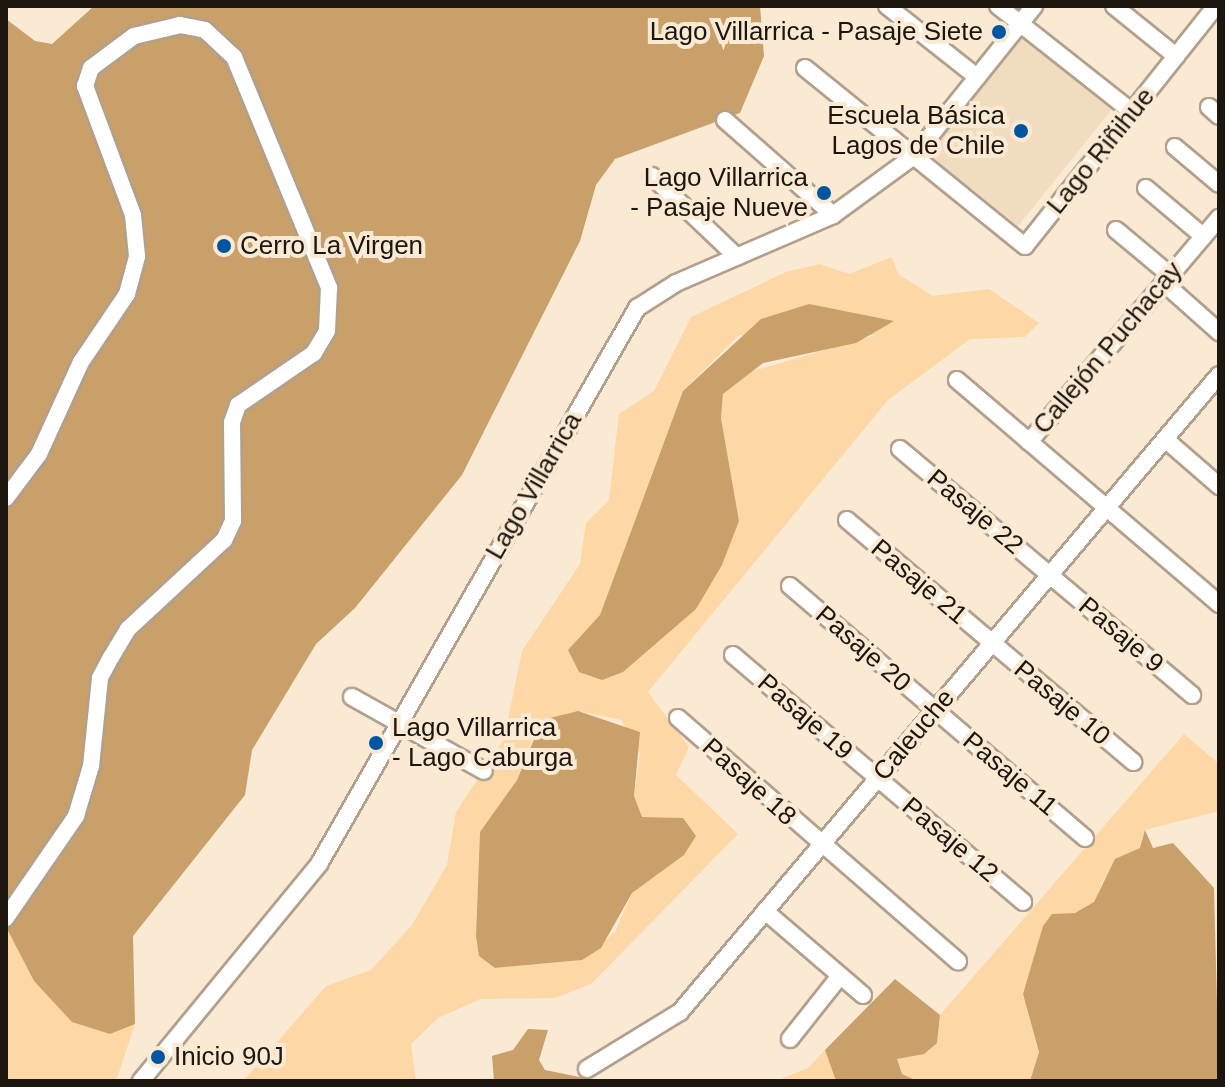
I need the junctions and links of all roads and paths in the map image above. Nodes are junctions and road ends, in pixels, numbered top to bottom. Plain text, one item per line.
1 (887, 6) edge
2 (998, 6) edge
3 (1034, 6) edge
4 (1114, 6) edge
5 (1216, 6) edge
6 (1020, 24) junction
7 (1176, 56) junction
8 (805, 68) dead end
9 (977, 77) junction
10 (1132, 112) junction
11 (725, 120) dead end
12 (1175, 147) dead end
13 (914, 156) junction
14 (652, 176) dead end
15 (1219, 184) edge
16 (1146, 188) dead end
17 (833, 215) junction
18 (1219, 218) edge
19 (1116, 230) dead end
20 (1203, 236) junction
21 (737, 257) junction
22 (1167, 279) junction
23 (1219, 332) edge
24 (1219, 375) edge
25 (957, 380) dead end
26 (1165, 439) junction
27 (1029, 442) junction
28 (900, 449) dead end
29 (1219, 486) edge
30 (6, 498) edge
31 (1106, 508) junction
32 (847, 520) dead end
33 (1050, 575) junction
34 (790, 586) dead end
35 (1219, 604) edge
36 (992, 644) junction
37 (733, 655) dead end
38 (1192, 695) dead end
39 (352, 697) dead end
40 (935, 711) junction
41 (678, 718) dead end
42 (399, 723) junction
43 (1133, 762) dead end
44 (484, 771) dead end
45 (877, 779) junction
46 (1085, 838) dead end
47 (821, 846) junction
48 (1023, 902) dead end
49 (765, 911) junction
50 (6, 918) edge
51 (958, 961) dead end
52 (840, 976) junction
53 (863, 995) dead end
54 (790, 1039) dead end
55 (587, 1069) dead end
56 (141, 1081) edge

1 - 9 street
2 - 6 street
3 - 6 street, Lago Villarrica
4 - 7 street
5 - 7 street, Lago Riñihue
6 - 9 street, Lago Villarrica
6 - 10 street
7 - 10 street, Lago Riñihue
8 - 13 street
9 - 13 street, Lago Villarrica
10 - 13 street, Lago Riñihue
11 - 17 street
12 - 15 street
13 - 17 street, Lago Villarrica
14 - 21 street
16 - 20 street
17 - 21 street, Lago Villarrica
18 - 20 street, Callejón Puchacay
19 - 22 street
20 - 22 street, Callejón Puchacay
21 - 42 street, Lago Villarrica
22 - 23 street
22 - 27 street, Callejón Puchacay
24 - 26 street, Caleuche
25 - 27 street
26 - 29 street
26 - 31 street, Caleuche
27 - 31 street
28 - 33 street, Pasaje 22
30 - 50 street
31 - 33 street, Caleuche
31 - 35 street
32 - 36 street, Pasaje 21
33 - 36 street, Caleuche
33 - 38 street, Pasaje 9
34 - 40 street, Pasaje 20
36 - 40 street, Caleuche
36 - 43 street, Pasaje 10
37 - 45 street, Pasaje 19
39 - 42 street
40 - 45 street, Caleuche
40 - 46 street, Pasaje 11
41 - 47 street, Pasaje 18
42 - 44 street
42 - 56 street, Lago Villarrica
45 - 47 street, Caleuche
45 - 48 street, Pasaje 12
47 - 49 street, Caleuche
47 - 51 street, Pasaje 18
49 - 52 street
49 - 55 street, Caleuche
52 - 53 street
52 - 54 street

